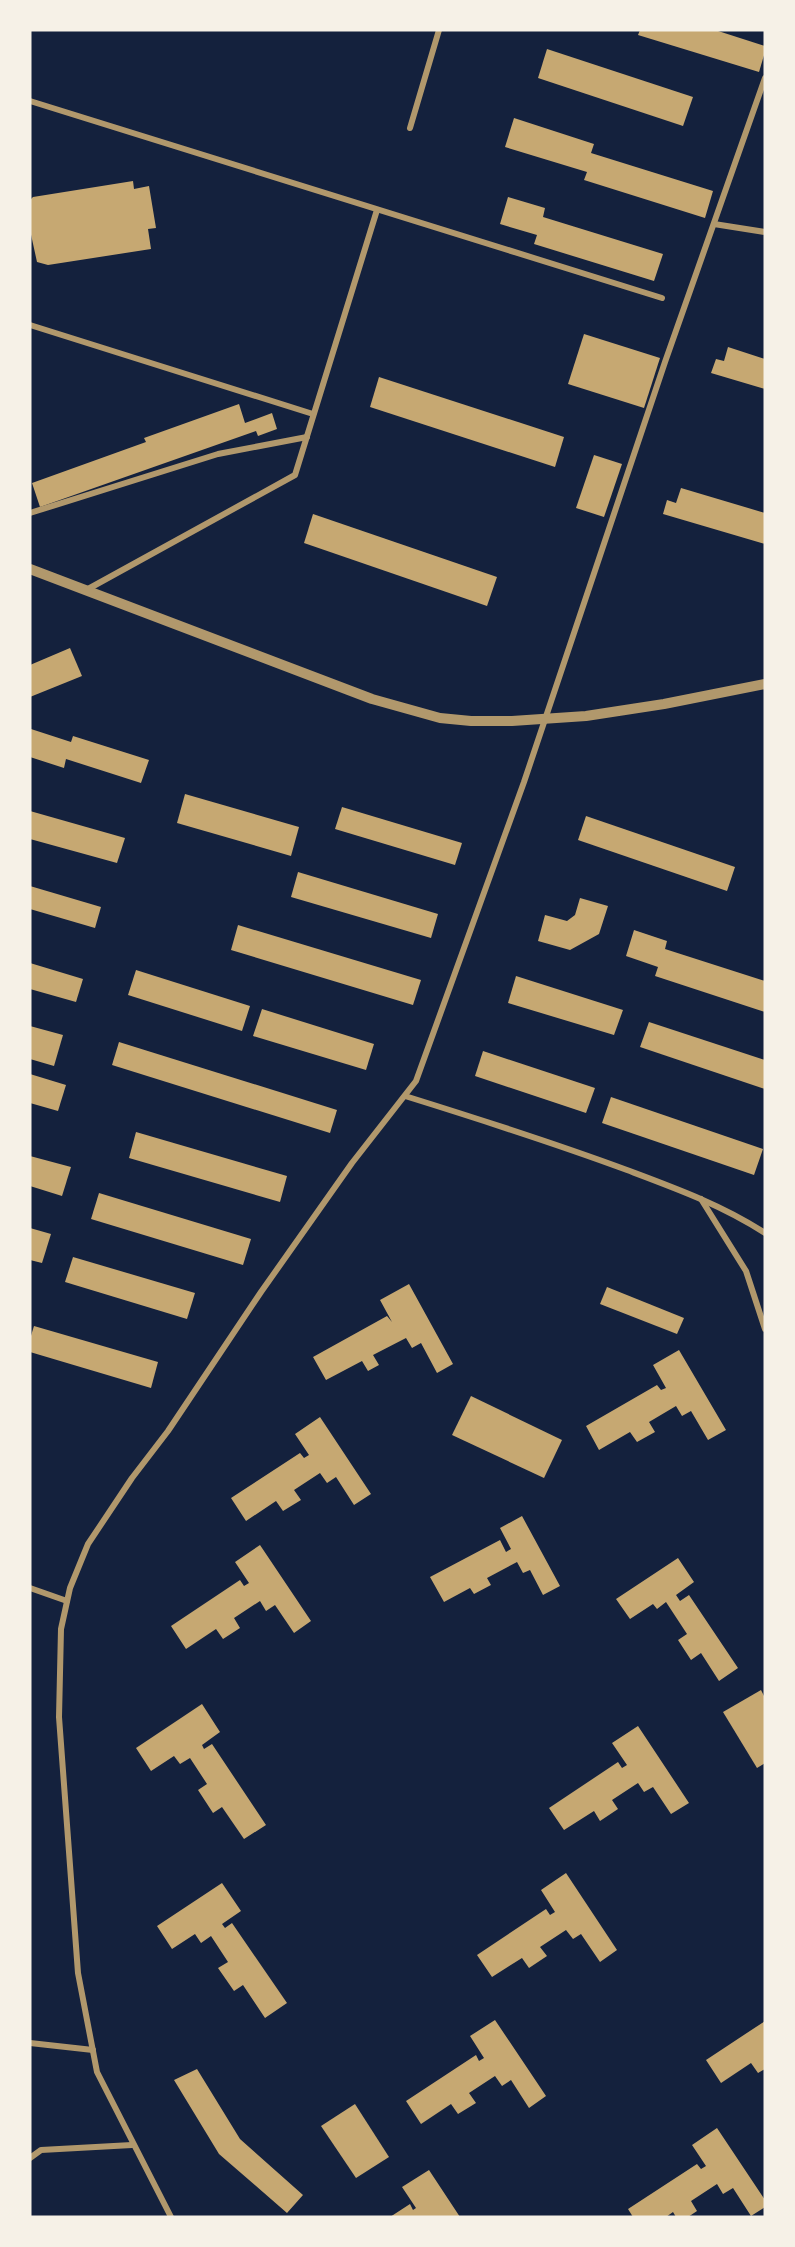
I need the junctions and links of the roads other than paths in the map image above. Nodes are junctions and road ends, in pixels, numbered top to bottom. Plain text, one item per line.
1 (439, 30) edge
2 (765, 78) edge
3 (30, 101) edge
4 (410, 128) dead end
5 (377, 210) junction
6 (714, 224) junction
7 (765, 232) edge
8 (662, 298) dead end
9 (30, 325) edge
10 (313, 414) junction
11 (307, 437) junction
12 (30, 513) edge
13 (30, 569) edge
14 (88, 589) junction
15 (765, 684) edge
16 (544, 718) junction
17 (405, 1096) junction
18 (700, 1198) junction
19 (765, 1233) edge
20 (765, 1329) edge
21 (30, 1588) edge
22 (67, 1600) junction
23 (30, 2043) edge
24 (93, 2050) junction
25 (132, 2145) junction
26 (30, 2158) edge
27 (171, 2217) edge

1 - 4 street
2 - 6 street
3 - 5 street
5 - 8 street
5 - 10 street
6 - 7 street
6 - 16 street
9 - 10 street
10 - 11 street
11 - 12 street
11 - 14 street
13 - 14 street
14 - 16 street
15 - 16 street
16 - 17 street
17 - 18 street
17 - 22 street
18 - 19 street
18 - 20 street
21 - 22 street
22 - 24 street
23 - 24 street
24 - 25 street
25 - 26 street
25 - 27 street

